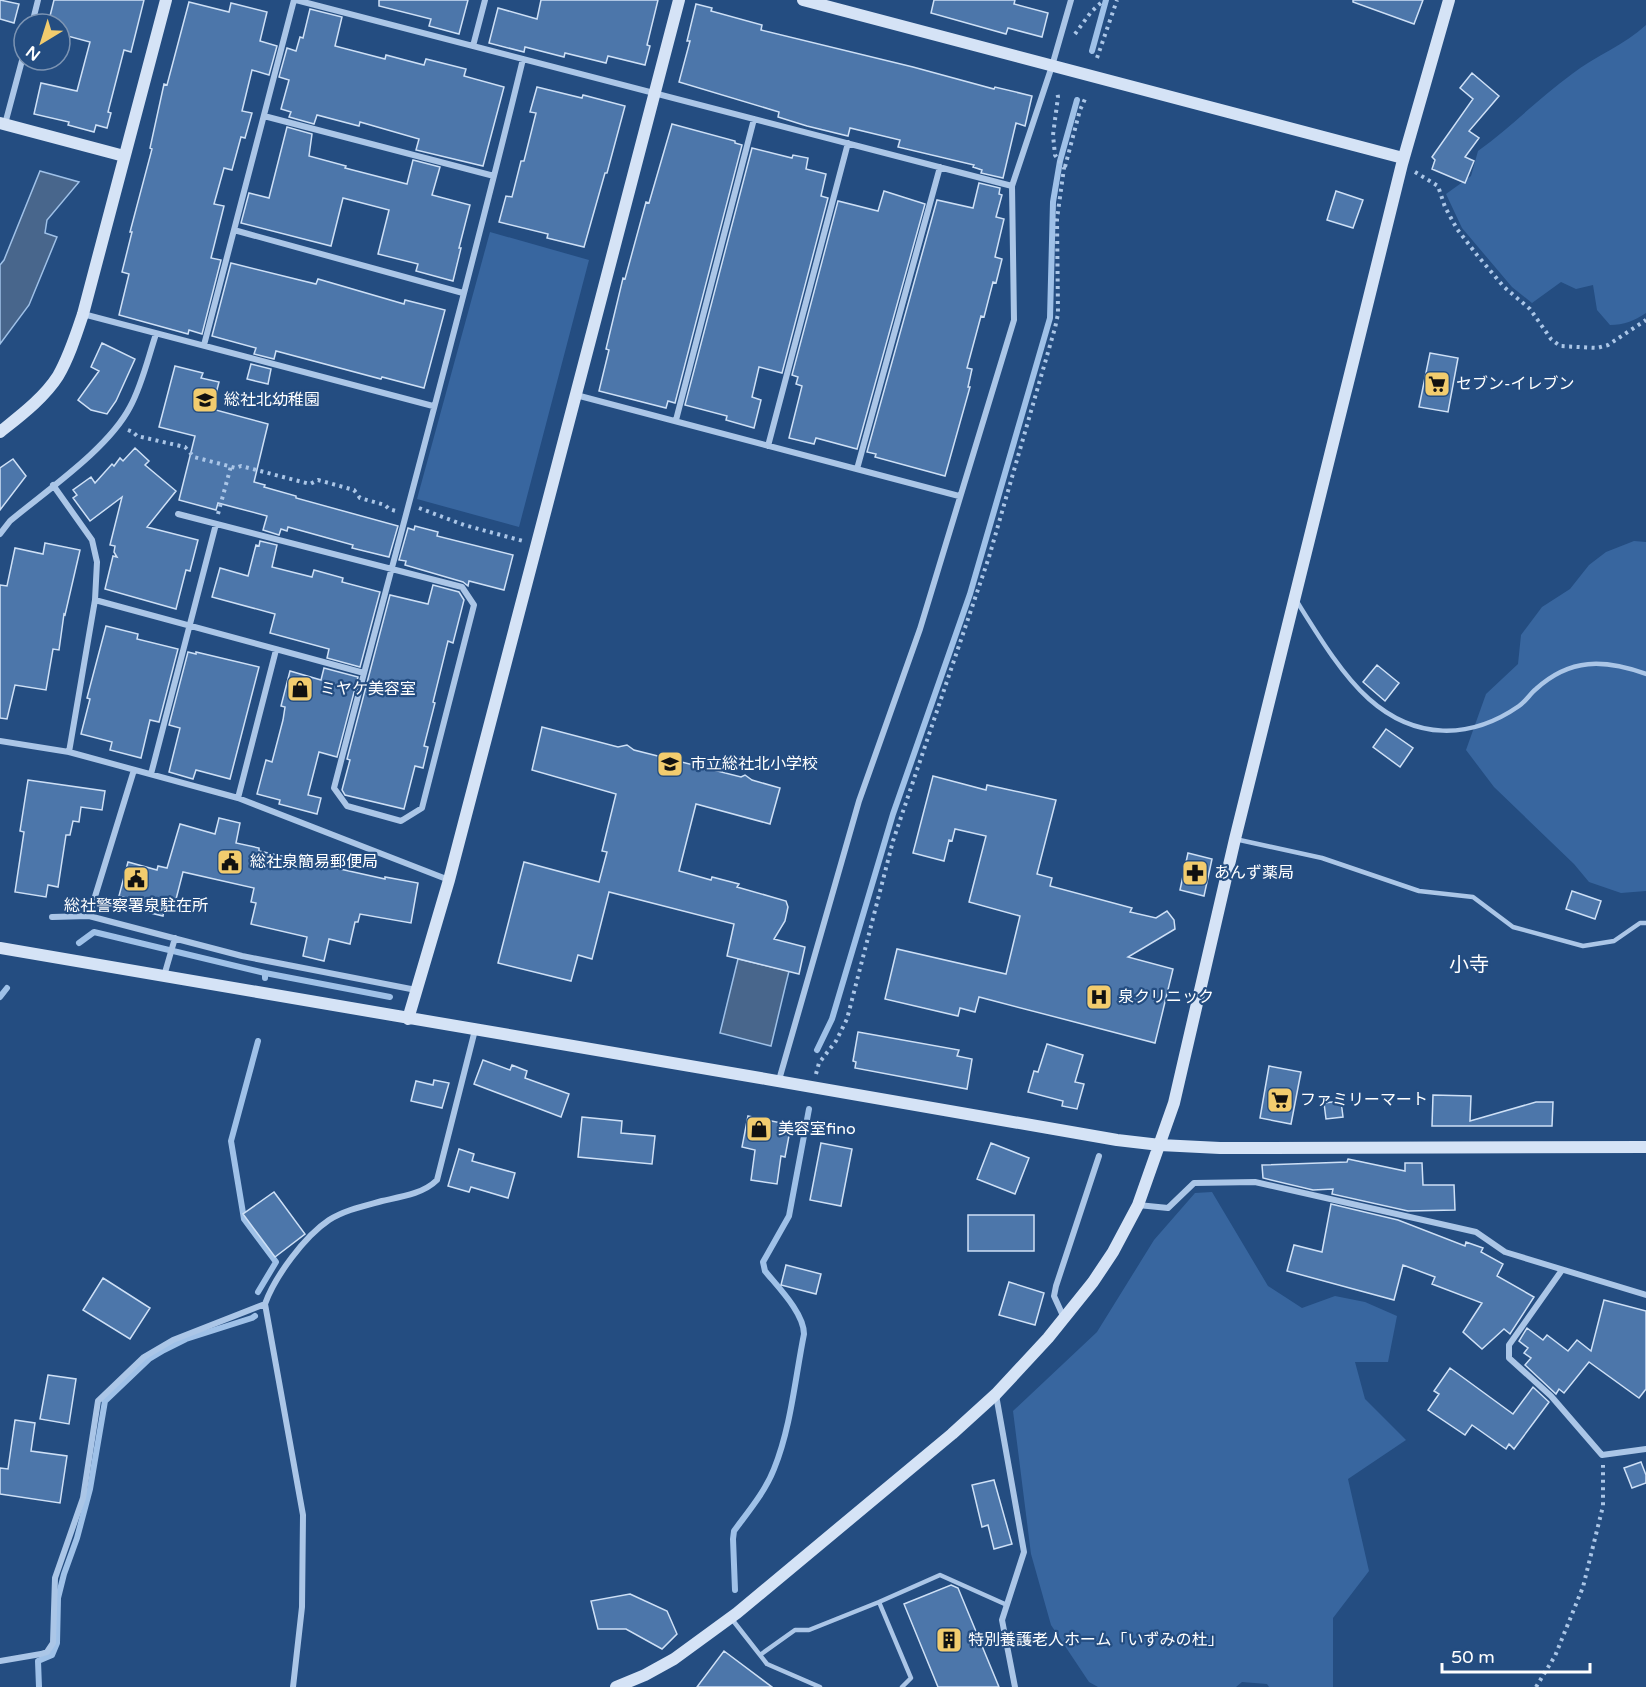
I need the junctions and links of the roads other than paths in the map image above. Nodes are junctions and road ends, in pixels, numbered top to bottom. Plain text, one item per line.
1 (166, 0) edge
2 (295, 0) edge
3 (485, 0) edge
4 (679, 0) edge
5 (803, 0) edge
6 (1071, 0) edge
7 (1449, 0) edge
8 (472, 46) junction
9 (522, 59) junction
10 (1052, 66) junction
11 (18, 72) edge
12 (654, 93) junction
13 (264, 116) junction
14 (754, 119) junction
15 (3, 124) edge
16 (848, 143) junction
17 (124, 156) junction
18 (1402, 161) junction
19 (940, 167) junction
20 (494, 176) junction
21 (1012, 186) junction
22 (234, 230) junction
23 (464, 293) junction
24 (83, 314) junction
25 (156, 334) junction
26 (204, 345) junction
27 (575, 394) junction
28 (434, 406) junction
29 (676, 420) junction
30 (0, 432) edge
31 (768, 446) junction
32 (857, 469) junction
33 (53, 485) junction
34 (959, 496) junction
35 (178, 514) dead end
36 (216, 524) junction
37 (0, 534) edge
38 (391, 570) junction
39 (1295, 597) junction
40 (95, 600) junction
41 (189, 626) junction
42 (276, 650) junction
43 (364, 673) junction
44 (1646, 674) edge
45 (0, 741) edge
46 (69, 752) junction
47 (134, 770) junction
48 (151, 774) junction
49 (238, 798) junction
50 (1235, 839) junction
51 (449, 880) junction
52 (89, 916) junction
53 (52, 917) dead end
54 (1646, 923) edge
55 (174, 942) junction
56 (0, 948) edge
57 (164, 976) junction
58 (417, 990) junction
59 (408, 1019) junction
60 (476, 1030) junction
61 (779, 1080) junction
62 (1160, 1145) junction
63 (1646, 1147) edge
64 (1099, 1156) dead end
65 (1138, 1205) junction
66 (1562, 1270) junction
67 (1646, 1295) edge
68 (265, 1304) junction
69 (1065, 1319) junction
70 (996, 1394) junction
71 (1646, 1449) edge
72 (879, 1602) junction
73 (1007, 1605) junction
74 (731, 1618) junction
75 (760, 1655) junction
76 (0, 1661) edge
77 (293, 1687) edge
78 (616, 1687) edge
79 (820, 1687) edge
80 (902, 1687) edge
81 (1015, 1687) edge

1 - 17 street
2 - 8 street
2 - 13 street
3 - 8 street
4 - 12 street
5 - 10 street
6 - 10 street
7 - 18 street
8 - 9 street
9 - 12 street
9 - 20 street
10 - 18 street
10 - 21 street
11 - 15 street
12 - 14 street
12 - 27 street
13 - 20 street
13 - 22 street
14 - 16 street
14 - 29 street
15 - 17 street
16 - 19 street
16 - 31 street
17 - 24 street
18 - 39 street
19 - 21 street
19 - 32 street
20 - 23 street
21 - 34 street
22 - 23 street
22 - 26 street
23 - 28 street
24 - 25 street
24 - 30 street
25 - 26 street
25 - 33 street
26 - 28 street
27 - 29 street
27 - 51 street
28 - 38 street
29 - 31 street
31 - 32 street
32 - 34 street
33 - 37 street
33 - 40 street
34 - 61 street
35 - 36 street
36 - 38 street
36 - 41 street
38 - 43 street
38 - 43 street
39 - 44 lane
39 - 50 street
40 - 41 street
40 - 46 street
41 - 42 street
41 - 48 street
42 - 43 street
42 - 49 street
45 - 46 street
46 - 47 street
47 - 48 street
47 - 52 street
48 - 49 street
49 - 51 street
50 - 54 lane
50 - 62 street
51 - 58 street
52 - 53 street
52 - 55 street
55 - 57 street
55 - 58 street
56 - 57 street
57 - 59 street
58 - 59 street
59 - 60 street
60 - 61 street
60 - 68 street
61 - 62 street
62 - 63 street
62 - 65 street
64 - 69 street
65 - 66 street
65 - 69 street
66 - 67 street
66 - 71 street
68 - 76 street
68 - 77 street
69 - 70 street
70 - 73 street
70 - 74 street
72 - 73 lane
72 - 75 lane
72 - 80 lane
73 - 81 street
74 - 75 lane
74 - 78 street
75 - 79 lane

